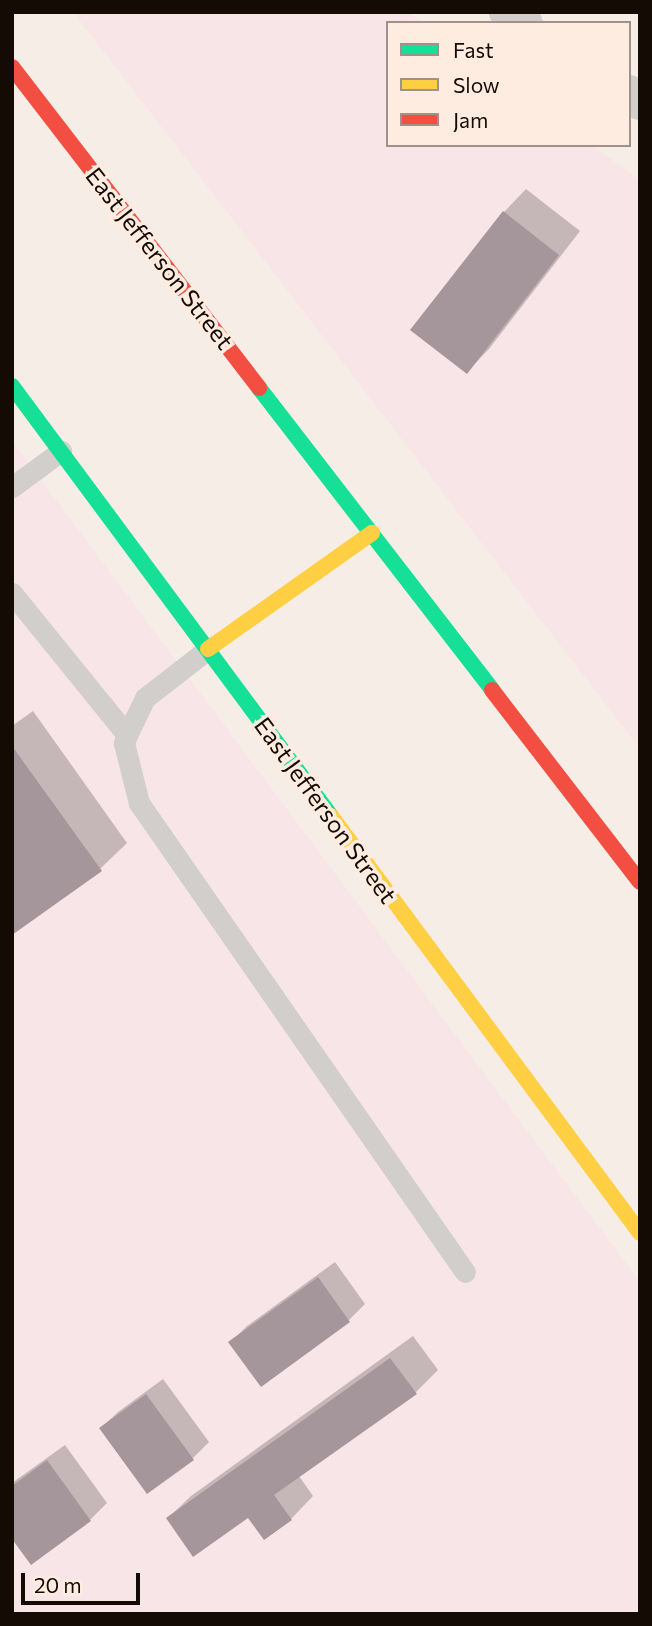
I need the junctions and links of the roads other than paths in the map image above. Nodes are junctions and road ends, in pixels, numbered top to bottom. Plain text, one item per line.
1 (12, 67) edge
2 (12, 386) edge
3 (61, 451) junction
4 (12, 487) edge
5 (372, 533) junction
6 (12, 593) edge
7 (208, 649) junction
8 (127, 735) junction
9 (640, 882) edge
10 (640, 1233) edge
11 (464, 1272) dead end

1 - 5 main road, East Jefferson Street
2 - 3 main road, East Jefferson Street
3 - 4 lane
3 - 7 main road, East Jefferson Street
5 - 7 main road
5 - 9 main road, East Jefferson Street
6 - 8 lane
7 - 8 lane
7 - 10 main road, East Jefferson Street
8 - 11 lane

